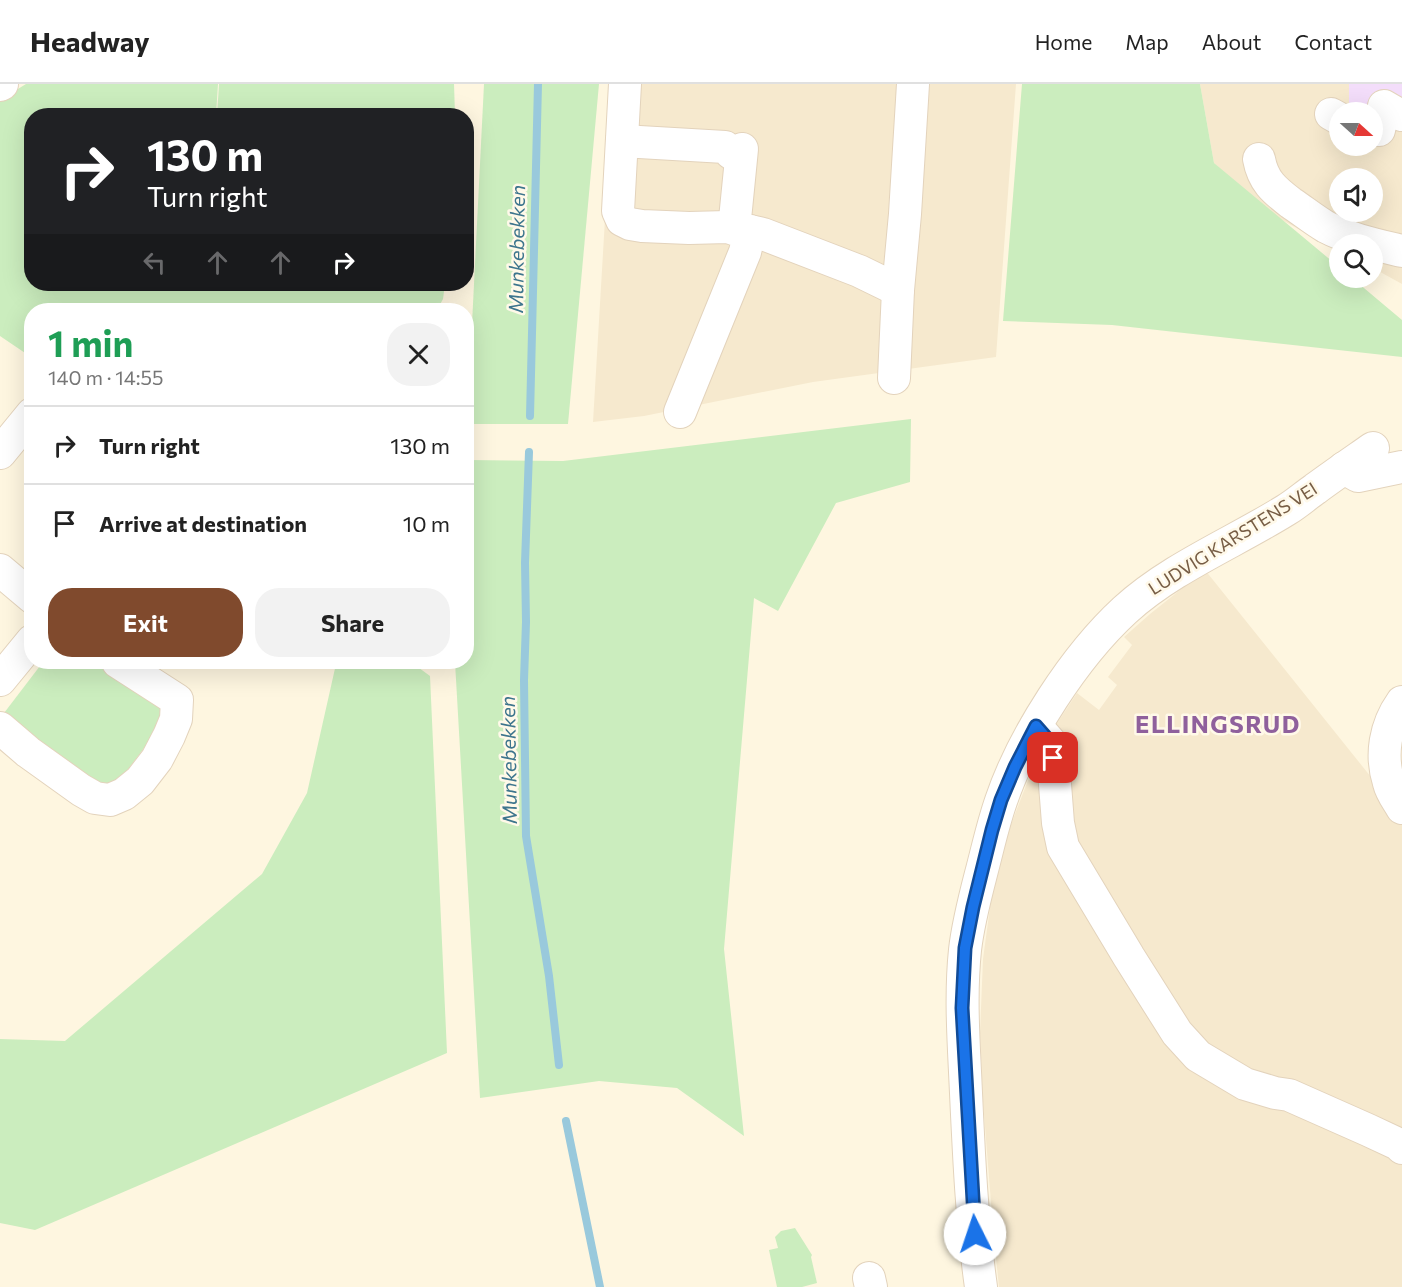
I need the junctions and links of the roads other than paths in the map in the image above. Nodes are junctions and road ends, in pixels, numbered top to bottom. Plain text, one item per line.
1 (626, 84) edge
2 (913, 84) edge
3 (622, 141) junction
4 (1259, 159) dead end
5 (742, 230) junction
6 (1402, 251) edge
7 (898, 290) junction
8 (894, 378) dead end
9 (680, 412) dead end
10 (24, 424) edge
11 (1373, 448) dead end
12 (0, 453) edge
13 (1402, 467) edge
14 (1344, 468) junction
15 (0, 570) edge
16 (24, 590) edge
17 (24, 651) edge
18 (129, 669) edge
19 (0, 680) edge
20 (1402, 702) edge
21 (1036, 726) junction
22 (0, 728) edge
23 (1402, 808) edge
24 (1402, 1148) edge
25 (981, 1287) edge

1 - 3 street
2 - 7 street
3 - 5 street
3 - 5 street
4 - 6 street
5 - 7 street
5 - 9 street
7 - 8 street
10 - 12 street
11 - 14 street, LUDVIG KARSTENS VEI
13 - 14 street
14 - 21 street, LUDVIG KARSTENS VEI
15 - 16 street
17 - 19 street
18 - 22 street
20 - 23 street
21 - 24 street
21 - 25 street, LUDVIG KARSTENS VEI

